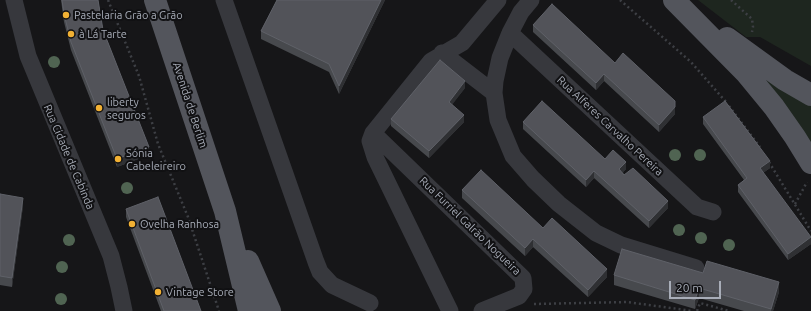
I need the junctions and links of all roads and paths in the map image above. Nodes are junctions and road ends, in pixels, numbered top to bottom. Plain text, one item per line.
1 (108, 0) edge
2 (155, 0) edge
3 (224, 0) edge
4 (498, 0) edge
5 (531, 0) edge
6 (620, 0) edge
7 (674, 0) edge
8 (677, 0) edge
9 (731, 0) edge
10 (738, 0) edge
11 (15, 1) edge
12 (737, 5) junction
13 (510, 34) junction
14 (742, 50) junction
15 (442, 53) junction
16 (494, 93) junction
17 (811, 95) edge
18 (373, 133) junction
19 (762, 151) edge
20 (766, 158) edge
21 (810, 171) edge
22 (795, 204) junction
23 (225, 211) junction
24 (713, 212) dead end
25 (811, 231) edge
26 (696, 268) dead end
27 (370, 303) dead end
28 (528, 305) dead end
29 (687, 310) edge
30 (124, 311) edge
31 (219, 311) edge
32 (249, 311) edge
33 (270, 311) edge
34 (450, 311) edge
35 (482, 311) edge
36 (693, 311) edge
37 (697, 311) edge
38 (729, 311) edge

1 - 31 path
2 - 23 main road, Avenida de Berlim
3 - 27 street
4 - 15 street
5 - 13 street
6 - 19 path
7 - 21 main road
8 - 14 main road
9 - 12 path
10 - 12 path
11 - 30 street, Rua Cidade de Cabinda
12 - 14 path
13 - 16 street
13 - 24 street, Rua Alferes Carvalho Pereira
14 - 17 main road
15 - 16 street
15 - 18 street
16 - 26 street
18 - 34 street
18 - 35 street, Rua Furriel Galrão Nogueira
20 - 22 path
21 - 22 path
22 - 25 path
23 - 32 main road, Avenida de Berlim
23 - 33 main road, Avenida de Berlim
28 - 29 path
29 - 36 path
37 - 38 path

